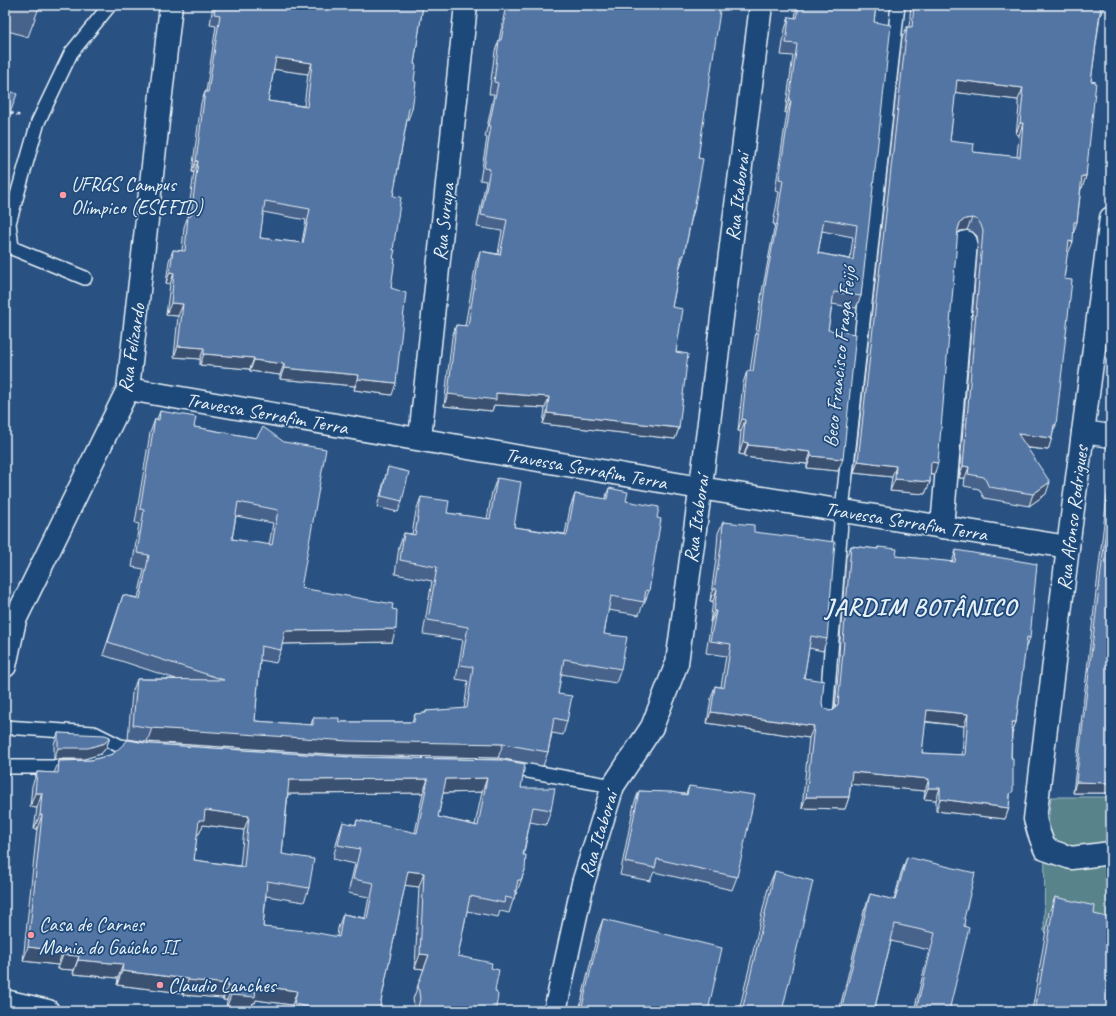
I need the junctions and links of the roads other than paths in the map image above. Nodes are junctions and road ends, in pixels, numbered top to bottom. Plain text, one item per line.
1 (110, 5) edge
2 (171, 5) edge
3 (466, 5) edge
4 (761, 5) edge
5 (898, 5) edge
6 (1111, 218) edge
7 (966, 242) dead end
8 (85, 278) dead end
9 (128, 389) junction
10 (1083, 432) junction
11 (1111, 436) edge
12 (420, 438) junction
13 (700, 488) junction
14 (842, 510) junction
15 (942, 527) junction
16 (1068, 547) junction
17 (10, 618) edge
18 (5, 666) edge
19 (826, 715) edge
20 (5, 727) edge
21 (120, 746) junction
22 (154, 750) edge
23 (110, 756) edge
24 (490, 766) edge
25 (5, 767) edge
26 (85, 767) edge
27 (612, 786) junction
28 (1111, 853) edge
29 (5, 1001) edge
30 (48, 1011) edge
31 (555, 1011) edge

1 - 8 lane
2 - 9 street, Rua Felizardo
3 - 12 street, Rua Surupa
4 - 13 street, Rua Itaboraí
5 - 14 lane, Beco Francisco Fraga Feijó
6 - 10 street, Rua Afonso Rodrigues
7 - 15 street
9 - 12 street, Travessa Serrafim Terra
9 - 17 street, Rua Felizardo
10 - 11 street
10 - 16 street, Rua Afonso Rodrigues
12 - 13 street, Travessa Serrafim Terra
13 - 14 street, Travessa Serrafim Terra
13 - 27 street, Rua Itaboraí
14 - 15 street, Travessa Serrafim Terra
14 - 19 lane, Beco Francisco Fraga Feijó
15 - 16 street, Travessa Serrafim Terra
16 - 28 street, Rua Afonso Rodrigues
17 - 18 street, Rua Felizardo
20 - 21 lane
21 - 22 lane
21 - 23 lane
24 - 27 lane
25 - 26 lane
27 - 31 street, Rua Itaboraí
29 - 30 street

